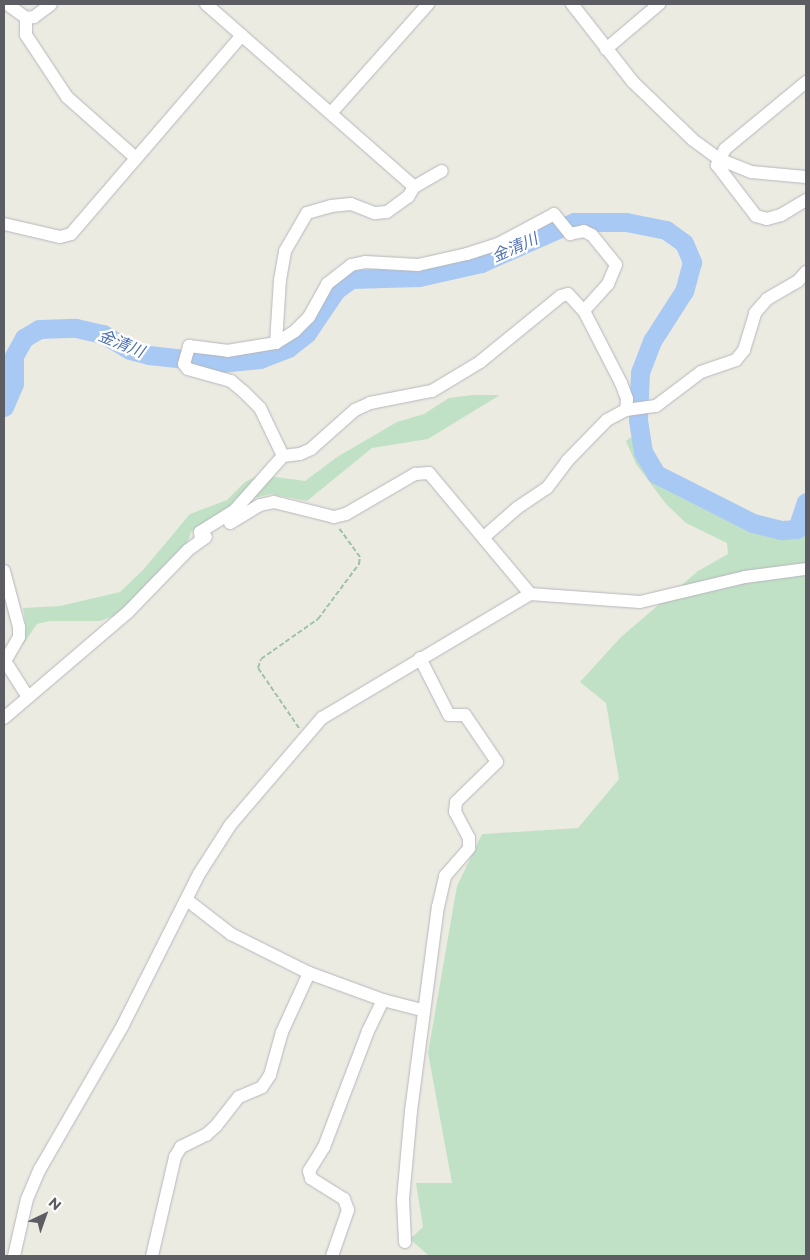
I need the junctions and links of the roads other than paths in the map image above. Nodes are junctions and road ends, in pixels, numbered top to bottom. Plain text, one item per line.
1 (7, 4) edge
2 (51, 4) edge
3 (206, 4) edge
4 (428, 4) edge
5 (572, 4) edge
6 (659, 4) edge
7 (26, 18) junction
8 (242, 35) junction
9 (606, 49) junction
10 (806, 82) edge
11 (331, 113) junction
12 (136, 158) junction
13 (719, 159) junction
14 (442, 171) dead end
15 (806, 177) edge
16 (414, 187) junction
17 (806, 200) edge
18 (4, 224) edge
19 (806, 272) edge
20 (584, 312) junction
21 (276, 343) junction
22 (629, 410) junction
23 (283, 456) junction
24 (484, 537) junction
25 (201, 540) junction
26 (806, 569) edge
27 (4, 571) edge
28 (530, 594) junction
29 (420, 658) junction
30 (28, 697) junction
31 (4, 718) edge
32 (187, 900) junction
33 (309, 973) junction
34 (383, 1000) junction
35 (422, 1010) junction
36 (405, 1242) dead end
37 (14, 1256) edge
38 (152, 1256) edge
39 (332, 1256) edge

1 - 7 street
2 - 7 street
3 - 8 street
4 - 11 street
5 - 9 street
6 - 9 street
7 - 12 street
8 - 11 street
8 - 12 street
9 - 13 street
10 - 13 street
11 - 16 street
12 - 18 street
13 - 15 street
13 - 17 street
14 - 16 street
16 - 21 street
19 - 22 street
20 - 21 street
20 - 22 street
20 - 23 street
21 - 23 street
22 - 24 street
23 - 25 street
24 - 25 street
24 - 28 street
25 - 30 street
26 - 28 street
27 - 30 street
28 - 29 street
29 - 32 street
29 - 35 street
30 - 31 street
32 - 33 street
32 - 37 street
33 - 34 street
33 - 38 street
34 - 35 street
34 - 39 street
35 - 36 street

